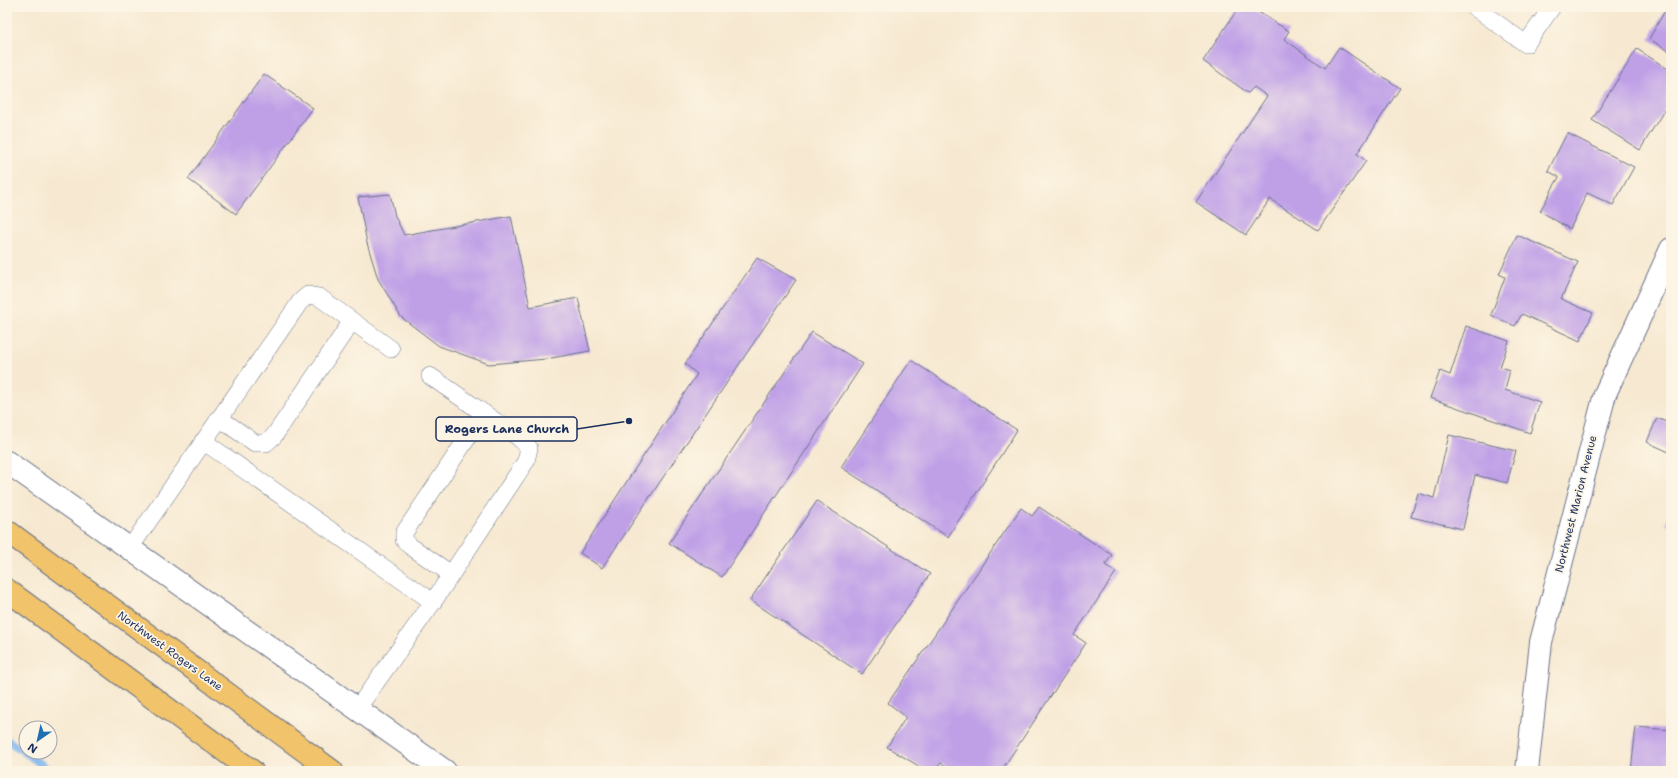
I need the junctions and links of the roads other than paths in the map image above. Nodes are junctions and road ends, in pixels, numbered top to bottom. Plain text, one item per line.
1 (1474, 7) edge
2 (1552, 7) edge
3 (1671, 249) edge
4 (352, 321) junction
5 (391, 349) dead end
6 (430, 376) dead end
7 (484, 413) junction
8 (220, 418) junction
9 (203, 441) junction
10 (7, 462) edge
11 (7, 531) edge
12 (130, 548) junction
13 (451, 574) junction
14 (7, 590) edge
15 (433, 602) junction
16 (357, 709) junction
17 (252, 771) edge
18 (332, 771) edge
19 (445, 771) edge
20 (1527, 771) edge

1 - 2 lane
3 - 20 street, Northwest Marion Avenue
4 - 5 lane
4 - 8 lane
4 - 8 lane
6 - 7 lane
7 - 13 lane
7 - 13 lane
8 - 9 lane
9 - 12 lane
9 - 15 lane
10 - 12 street
11 - 18 highway, Northwest Rogers Lane
12 - 16 street
13 - 15 lane
14 - 17 highway
15 - 16 lane
16 - 19 street

